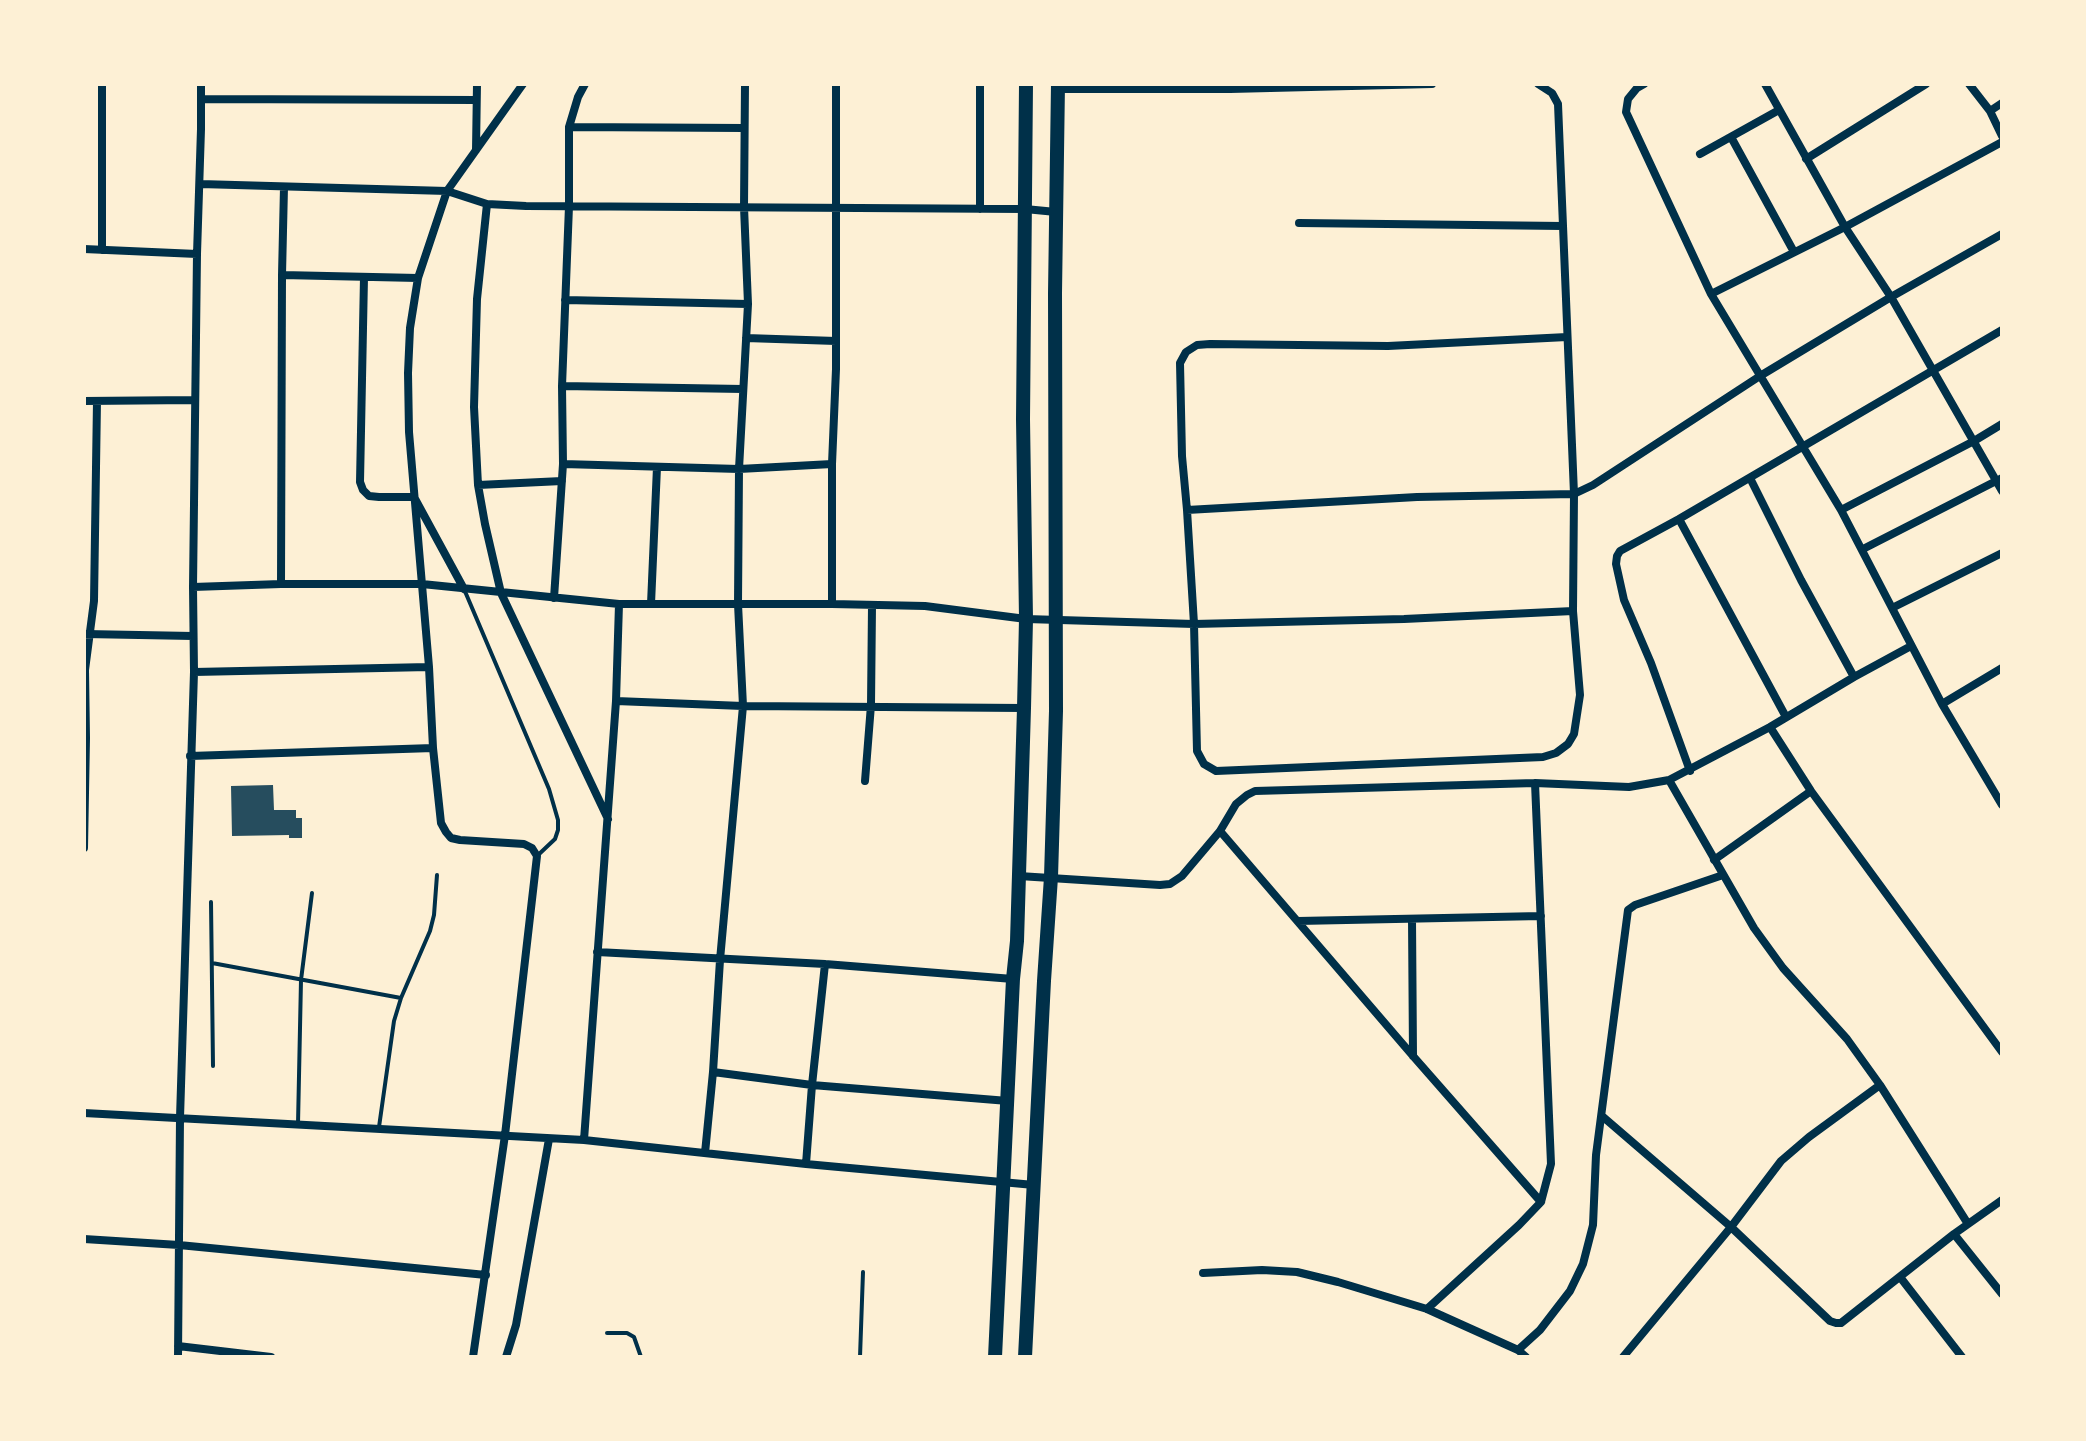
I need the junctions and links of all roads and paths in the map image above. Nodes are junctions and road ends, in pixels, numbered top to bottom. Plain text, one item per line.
1 (102, 84) edge
2 (201, 84) edge
3 (477, 84) edge
4 (523, 84) edge
5 (585, 84) edge
6 (745, 84) edge
7 (836, 84) edge
8 (980, 84) edge
9 (1026, 84) edge
10 (1432, 84) edge
11 (1538, 84) edge
12 (1644, 84) edge
13 (1926, 84) edge
14 (1969, 84) edge
15 (1768, 85) edge
16 (1058, 87) edge
17 (201, 99) junction
18 (476, 100) junction
19 (2002, 103) edge
20 (1779, 110) junction
21 (1990, 111) junction
22 (569, 127) junction
23 (744, 128) junction
24 (1731, 137) junction
25 (2002, 139) edge
26 (476, 150) junction
27 (1700, 154) dead end
28 (1806, 159) junction
29 (200, 184) junction
30 (284, 187) junction
31 (447, 191) junction
32 (483, 203) junction
33 (569, 206) junction
34 (744, 207) junction
35 (836, 209) junction
36 (980, 209) junction
37 (1025, 209) junction
38 (1056, 212) junction
39 (1299, 223) dead end
40 (1563, 226) junction
41 (1845, 227) junction
42 (2002, 234) edge
43 (84, 249) edge
44 (102, 250) junction
45 (1794, 252) junction
46 (197, 254) junction
47 (282, 275) junction
48 (364, 277) junction
49 (418, 278) junction
50 (1711, 294) junction
51 (1891, 297) junction
52 (565, 300) junction
53 (748, 304) junction
54 (2002, 330) edge
55 (1567, 337) junction
56 (746, 338) junction
57 (836, 341) junction
58 (1932, 370) junction
59 (1760, 376) junction
60 (562, 386) junction
61 (743, 389) junction
62 (195, 400) junction
63 (84, 401) edge
64 (97, 401) junction
65 (2002, 424) edge
66 (1974, 441) junction
67 (1803, 446) junction
68 (563, 464) junction
69 (832, 464) junction
70 (657, 467) junction
71 (739, 469) junction
72 (1750, 478) junction
73 (1999, 479) edge
74 (562, 481) junction
75 (478, 485) junction
76 (2002, 491) edge
77 (1574, 494) junction
78 (414, 497) junction
79 (1187, 510) junction
80 (1841, 510) junction
81 (1679, 519) junction
82 (1863, 549) junction
83 (2002, 553) edge
84 (281, 584) junction
85 (422, 584) junction
86 (193, 587) junction
87 (464, 589) junction
88 (497, 592) junction
89 (554, 598) junction
90 (619, 604) junction
91 (651, 604) junction
92 (738, 604) junction
93 (832, 604) junction
94 (872, 606) junction
95 (1892, 608) junction
96 (1573, 611) junction
97 (1026, 619) junction
98 (1057, 620) junction
99 (1194, 624) junction
100 (86, 634) edge
101 (193, 636) junction
102 (1911, 646) junction
103 (429, 667) junction
104 (2002, 668) edge
105 (194, 672) junction
106 (1854, 677) junction
107 (616, 701) junction
108 (1942, 704) junction
109 (871, 705) junction
110 (743, 706) junction
111 (1024, 708) junction
112 (1786, 717) junction
113 (1770, 727) junction
114 (85, 738) edge
115 (433, 748) junction
116 (190, 756) junction
117 (1690, 771) junction
118 (1669, 780) junction
119 (865, 781) dead end
120 (1535, 783) junction
121 (1811, 791) junction
122 (2002, 805) edge
123 (608, 819) junction
124 (1220, 831) junction
125 (84, 848) edge
126 (537, 856) junction
127 (1714, 860) junction
128 (437, 875) dead end
129 (1723, 875) junction
130 (1019, 876) junction
131 (1051, 877) junction
132 (312, 893) dead end
133 (211, 902) dead end
134 (1541, 916) junction
135 (1412, 919) junction
136 (1298, 921) junction
137 (597, 952) junction
138 (720, 960) junction
139 (212, 963) junction
140 (825, 964) junction
141 (1013, 979) junction
142 (301, 980) junction
143 (401, 998) junction
144 (2002, 1052) edge
145 (1413, 1056) junction
146 (213, 1066) dead end
147 (713, 1072) junction
148 (812, 1085) junction
149 (1880, 1085) junction
150 (1008, 1102) junction
151 (84, 1113) edge
152 (1602, 1116) junction
153 (180, 1118) junction
154 (298, 1124) junction
155 (379, 1129) junction
156 (505, 1135) junction
157 (549, 1139) junction
158 (584, 1140) junction
159 (705, 1153) junction
160 (806, 1164) junction
161 (1004, 1182) junction
162 (1034, 1185) junction
163 (2002, 1200) edge
164 (1541, 1202) junction
165 (1968, 1224) junction
166 (1731, 1227) junction
167 (1954, 1234) junction
168 (84, 1239) edge
169 (179, 1245) junction
170 (863, 1272) dead end
171 (1203, 1273) dead end
172 (486, 1275) junction
173 (1900, 1277) junction
174 (2002, 1294) edge
175 (1427, 1309) junction
176 (607, 1333) dead end
177 (178, 1346) junction
178 (1522, 1354) edge
179 (178, 1357) edge
180 (269, 1357) edge
181 (473, 1357) edge
182 (506, 1357) edge
183 (641, 1357) edge
184 (860, 1357) edge
185 (995, 1357) edge
186 (1025, 1357) edge
187 (1623, 1357) edge
188 (1962, 1357) edge

1 - 44 street
2 - 17 street
3 - 18 street
4 - 26 street
5 - 22 street
6 - 23 street
7 - 35 street
8 - 36 street
9 - 37 main road
10 - 16 street
11 - 40 street
12 - 50 street
13 - 28 street
14 - 21 street
15 - 20 street
16 - 38 main road
17 - 18 street
17 - 29 street
18 - 26 street
19 - 21 street
20 - 24 street
20 - 28 street
21 - 25 street
22 - 23 street
22 - 33 street
23 - 34 street
24 - 27 street
24 - 45 street
25 - 41 street
26 - 31 street
28 - 41 street
29 - 30 street
29 - 46 street
30 - 31 street
30 - 47 street
31 - 32 street
31 - 49 street
32 - 33 street
32 - 75 street
33 - 34 street
33 - 52 street
34 - 35 street
34 - 53 street
35 - 36 street
35 - 57 street
36 - 37 street
37 - 38 street
37 - 97 main road
38 - 98 main road
39 - 40 street
40 - 55 street
41 - 45 street
41 - 51 street
42 - 51 street
43 - 44 street
44 - 46 street
45 - 50 street
46 - 62 street
47 - 48 street
47 - 84 street
48 - 49 street
48 - 78 street
49 - 78 street
50 - 59 street
51 - 58 street
51 - 59 street
52 - 53 street
52 - 60 street
53 - 56 street
54 - 58 street
55 - 77 street
55 - 79 street
56 - 57 street
56 - 61 street
57 - 69 street
58 - 66 street
58 - 67 street
59 - 67 street
59 - 77 street
60 - 61 street
60 - 68 street
61 - 71 street
62 - 64 street
62 - 86 street
63 - 64 street
64 - 100 street
65 - 66 street
66 - 73 street
66 - 80 street
67 - 72 street
67 - 80 street
68 - 70 street
68 - 74 street
69 - 71 street
69 - 93 street
70 - 71 street
70 - 91 street
71 - 92 street
72 - 81 street
72 - 106 street
73 - 76 street
73 - 82 street
74 - 75 street
74 - 89 street
75 - 88 street
77 - 79 street
77 - 96 street
78 - 85 street
78 - 87 street
79 - 99 street
80 - 82 street
81 - 112 street
81 - 117 street
82 - 95 street
83 - 95 street
84 - 85 street
84 - 86 street
85 - 87 street
85 - 103 street
86 - 101 street
87 - 88 street
87 - 126 lane
88 - 89 street
88 - 123 street
89 - 90 street
90 - 91 street
90 - 107 street
91 - 92 street
92 - 93 street
92 - 110 street
93 - 94 street
94 - 97 street
94 - 109 street
95 - 102 street
96 - 99 street
96 - 99 street
97 - 98 street
97 - 111 main road
98 - 99 street
98 - 131 main road
100 - 101 street
100 - 114 street
101 - 105 street
102 - 106 street
102 - 108 street
103 - 105 street
103 - 115 street
104 - 108 street
105 - 116 street
106 - 112 street
107 - 110 street
107 - 123 street
108 - 122 street
109 - 110 street
109 - 111 street
109 - 119 street
110 - 138 street
111 - 130 main road
112 - 113 street
113 - 117 street
113 - 121 street
114 - 125 street
115 - 116 street
115 - 126 street
116 - 153 street
117 - 118 street
118 - 120 street
118 - 127 street
120 - 124 street
120 - 134 street
121 - 127 street
121 - 144 street
123 - 137 street
124 - 131 street
124 - 136 street
126 - 156 street
127 - 129 street
128 - 143 lane
129 - 149 street
129 - 152 street
130 - 131 street
130 - 141 main road
131 - 162 main road
132 - 142 lane
133 - 139 lane
134 - 135 street
134 - 164 street
135 - 136 street
135 - 145 street
136 - 145 street
137 - 138 street
137 - 158 street
138 - 140 street
138 - 147 street
139 - 142 lane
139 - 146 lane
140 - 141 street
140 - 148 street
141 - 150 main road
142 - 143 lane
142 - 154 lane
143 - 155 lane
145 - 164 street
147 - 148 street
147 - 159 street
148 - 150 street
148 - 160 street
149 - 165 street
149 - 166 street
150 - 161 main road
151 - 153 street
152 - 166 street
152 - 178 street
153 - 154 street
153 - 169 street
154 - 155 street
155 - 156 street
156 - 157 street
156 - 172 street
157 - 158 street
157 - 182 street
158 - 159 street
159 - 160 street
160 - 161 street
161 - 162 street
161 - 185 main road
162 - 186 main road
163 - 165 street
164 - 175 street
165 - 167 street
166 - 173 street
166 - 187 street
167 - 173 street
167 - 174 street
168 - 169 street
169 - 172 street
169 - 177 street
170 - 184 lane
171 - 175 street
172 - 181 street
173 - 188 street
175 - 178 street
176 - 183 lane
177 - 179 street
177 - 180 street

